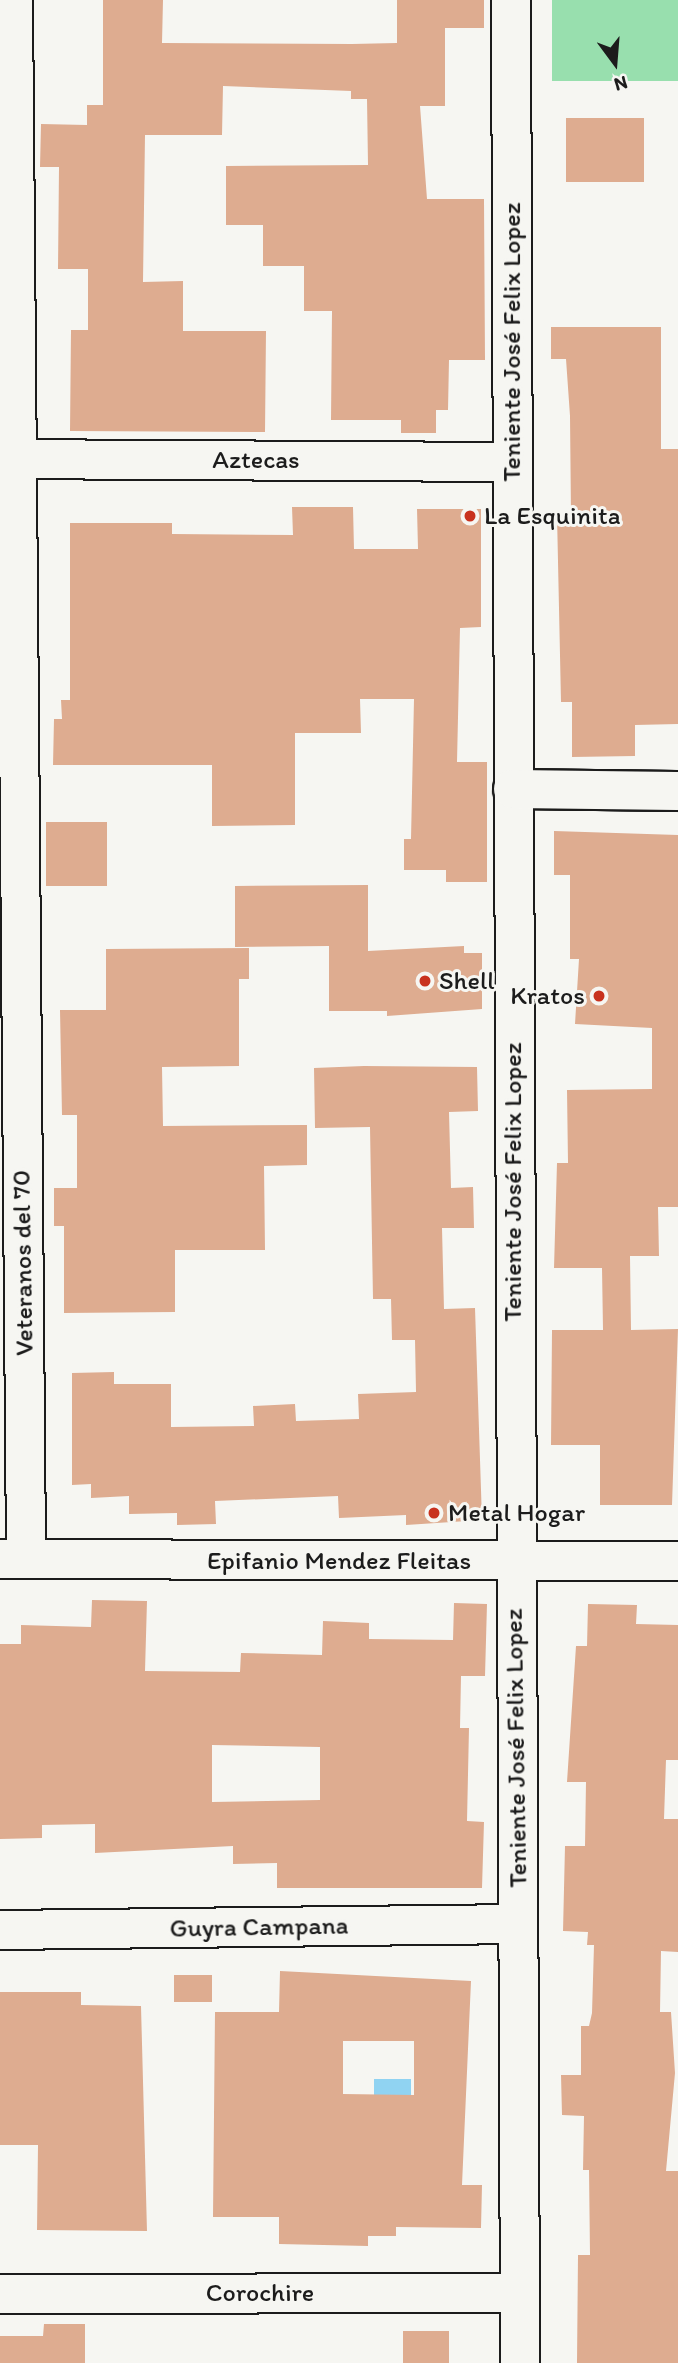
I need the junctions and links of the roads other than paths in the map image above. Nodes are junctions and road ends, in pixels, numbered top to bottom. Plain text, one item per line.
1 (13, 0) edge
2 (511, 0) edge
3 (7, 458) edge
4 (513, 462) junction
5 (513, 789) junction
6 (678, 791) edge
7 (13, 1559) edge
8 (678, 1561) edge
9 (513, 1562) junction
10 (518, 1924) junction
11 (0, 1930) edge
12 (519, 2293) junction
13 (0, 2294) edge
14 (520, 2363) edge

1 - 3 street, Veteranos del 70
2 - 4 street, Teniente José Felix Lopez
3 - 4 street, Aztecas
3 - 7 street, Veteranos del 70
4 - 5 street, Teniente José Felix Lopez
5 - 6 street
5 - 9 street, Teniente José Felix Lopez
7 - 9 street, Epifanio Mendez Fleitas
8 - 9 street, Epifanio Mendez Fleitas
9 - 10 street, Teniente José Felix Lopez
10 - 11 street, Guyra Campana
10 - 12 street, Teniente José Felix Lopez
12 - 13 street, Corochire
12 - 14 street, Teniente José Felix Lopez

